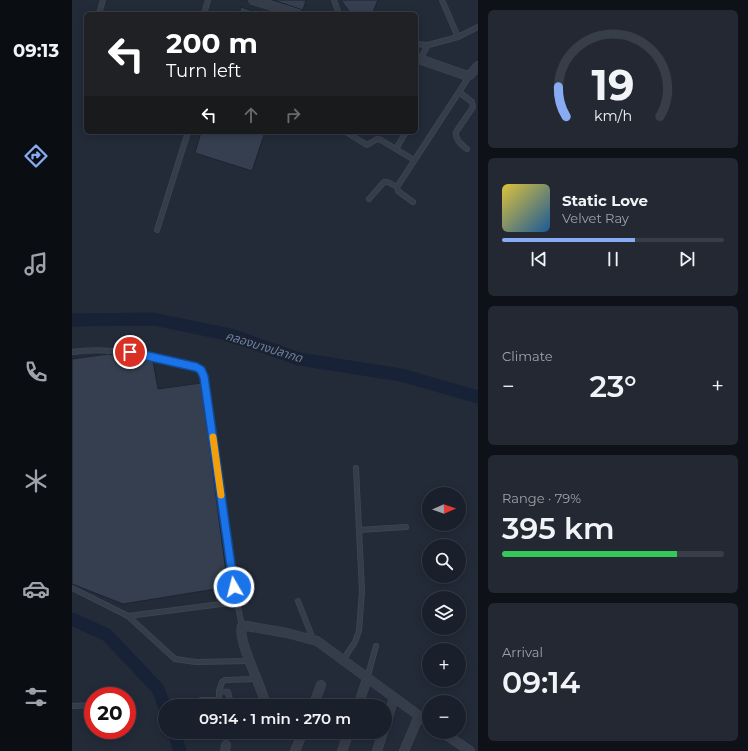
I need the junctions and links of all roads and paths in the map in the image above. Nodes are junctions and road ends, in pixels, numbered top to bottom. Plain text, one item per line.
1 (103, 0) edge
2 (208, 0) edge
3 (253, 0) edge
4 (334, 0) edge
5 (442, 0) edge
6 (100, 12) edge
7 (205, 12) edge
8 (292, 12) edge
9 (338, 12) edge
10 (478, 27) edge
11 (458, 37) junction
12 (418, 44) edge
13 (428, 45) junction
14 (418, 58) edge
15 (478, 66) edge
16 (470, 75) junction
17 (459, 92) junction
18 (187, 134) edge
19 (349, 134) edge
20 (405, 134) edge
21 (396, 149) junction
22 (467, 149) dead end
23 (414, 160) junction
24 (397, 187) junction
25 (369, 199) dead end
26 (413, 202) dead end
27 (157, 230) dead end
28 (72, 352) edge
29 (356, 468) dead end
30 (406, 527) dead end
31 (359, 530) junction
32 (72, 588) edge
33 (298, 601) dead end
34 (236, 602) junction
35 (128, 616) junction
36 (242, 626) junction
37 (313, 639) junction
38 (376, 646) dead end
39 (343, 660) junction
40 (250, 661) junction
41 (368, 678) junction
42 (257, 679) junction
43 (321, 685) dead end
44 (219, 691) junction
45 (394, 698) junction
46 (219, 699) edge
47 (230, 699) edge
48 (264, 699) edge
49 (316, 699) edge
50 (360, 699) edge
51 (392, 704) edge
52 (84, 705) edge
53 (72, 706) edge
54 (419, 716) junction
55 (422, 718) edge
56 (299, 739) edge
57 (346, 739) edge
58 (381, 739) edge
59 (452, 739) edge
60 (295, 751) edge
61 (342, 751) edge
62 (377, 751) edge
63 (404, 751) edge
64 (470, 751) edge

1 - 6 lane
2 - 7 lane
3 - 8 street
4 - 9 lane
5 - 11 lane
10 - 11 lane
11 - 13 lane
12 - 13 lane
13 - 14 lane
14 - 16 street
15 - 16 street
16 - 17 lane
17 - 22 lane
17 - 23 lane
18 - 27 lane
19 - 21 lane
20 - 21 lane
21 - 23 lane
23 - 24 lane
24 - 25 lane
24 - 26 lane
28 - 34 lane
29 - 31 lane
30 - 31 lane
31 - 39 lane
32 - 35 lane
33 - 37 lane
34 - 35 lane
34 - 36 lane
35 - 40 lane
36 - 37 street
36 - 40 street
37 - 39 street
38 - 41 lane
39 - 41 street
40 - 42 street
41 - 45 street
41 - 50 street
42 - 44 lane
42 - 48 street
43 - 49 street
44 - 46 lane
44 - 47 lane
45 - 51 street
45 - 54 street
52 - 53 lane
54 - 55 street
54 - 63 street
56 - 60 street
57 - 61 street
58 - 62 street
59 - 64 street

